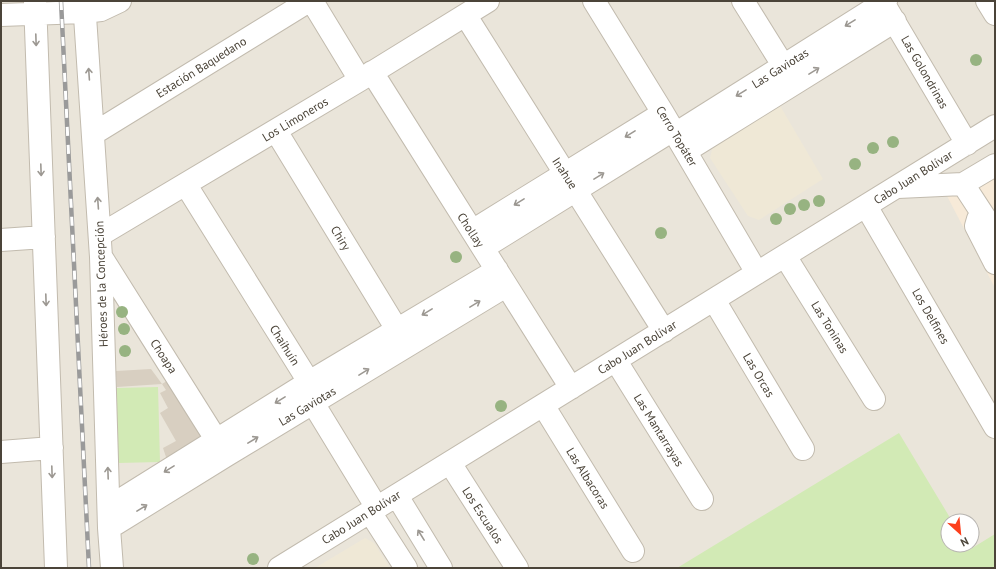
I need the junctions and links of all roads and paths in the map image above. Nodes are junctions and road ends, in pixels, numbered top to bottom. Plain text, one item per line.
1 (120, 1) edge
2 (311, 1) edge
3 (488, 1) edge
4 (594, 1) edge
5 (742, 1) edge
6 (884, 1) edge
7 (987, 1) edge
8 (35, 7) edge
9 (84, 7) edge
10 (995, 14) edge
11 (1, 15) edge
12 (466, 16) junction
13 (894, 21) junction
14 (789, 74) junction
15 (366, 76) junction
16 (995, 126) edge
17 (276, 131) junction
18 (674, 132) junction
19 (93, 134) junction
20 (967, 144) junction
21 (995, 165) edge
22 (571, 182) junction
23 (963, 184) junction
24 (186, 185) junction
25 (897, 187) junction
26 (866, 206) junction
27 (980, 210) junction
28 (995, 233) edge
29 (100, 235) junction
30 (44, 237) junction
31 (477, 239) junction
32 (1, 240) edge
33 (785, 256) junction
34 (101, 257) junction
35 (995, 263) edge
36 (758, 273) junction
37 (501, 278) junction
38 (714, 300) junction
39 (664, 331) junction
40 (402, 338) junction
41 (616, 361) junction
42 (571, 388) junction
43 (311, 393) junction
44 (874, 399) dead end
45 (543, 405) junction
46 (995, 427) edge
47 (222, 447) junction
48 (52, 448) junction
49 (803, 449) dead end
50 (1, 452) edge
51 (450, 463) junction
52 (397, 496) junction
53 (702, 499) dead end
54 (373, 510) junction
55 (109, 518) junction
56 (633, 551) dead end
57 (56, 568) edge
58 (112, 568) edge
59 (279, 568) edge
60 (406, 568) edge
61 (441, 568) edge
62 (517, 568) edge

1 - 9 street
2 - 15 street, Chollay
2 - 19 street, Estación Baquedano
3 - 12 street, Los Limoneros
4 - 18 street, Cerro Topáter
5 - 14 street
6 - 13 street, Las Golondrinas
6 -> 14 street, Las Gaviotas
7 - 10 street
8 - 9 street
8 - 11 street
8 -> 30 street
19 -> 9 street, Héroes de la Concepción
12 - 15 street, Los Limoneros
12 - 22 street, Inahue
14 -> 13 street, Las Gaviotas
13 - 20 street, Las Golondrinas
14 - 18 street, Las Gaviotas
15 - 17 street, Los Limoneros
15 - 31 street, Chollay
16 - 20 street, Cabo Juan Bolívar
17 - 24 street, Los Limoneros
17 - 40 street, Chiry
18 - 22 street, Las Gaviotas
18 - 36 street, Cerro Topáter
29 -> 19 street, Héroes de la Concepción
20 - 25 street, Cabo Juan Bolívar
21 - 23 street
22 - 31 street, Las Gaviotas
22 - 39 street, Inahue
23 - 25 street
23 - 27 street
24 - 29 street, Los Limoneros
24 - 43 street, Chaihuín
25 - 26 street, Cabo Juan Bolívar
26 - 33 street, Cabo Juan Bolívar
26 - 46 street, Los Delfines
27 - 28 street
27 - 35 street
29 - 34 street, Héroes de la Concepción
30 - 32 street
30 -> 48 street
31 - 37 street, Chollay
33 - 36 street, Cabo Juan Bolívar
33 - 44 street, Las Toninas
34 - 47 street, Choapa
55 -> 34 street, Héroes de la Concepción
36 - 38 street, Cabo Juan Bolívar
37 - 40 street, Las Gaviotas
37 - 42 street, Chollay
38 - 39 street, Cabo Juan Bolívar
38 - 49 street, Las Orcas
39 - 41 street, Cabo Juan Bolívar
40 - 43 street, Las Gaviotas
41 - 42 street, Cabo Juan Bolívar
41 - 53 street, Las Mantarrayas
42 - 45 street, Cabo Juan Bolívar
43 - 47 street, Las Gaviotas
43 - 54 street, Chaihuín
45 - 51 street, Cabo Juan Bolívar
45 - 56 street, Las Albacoras
47 - 55 street, Las Gaviotas
48 - 50 street
48 -> 57 street
51 - 52 street, Cabo Juan Bolívar
51 - 62 street, Los Escualos
52 - 54 street, Cabo Juan Bolívar
61 -> 52 street
54 - 59 street, Cabo Juan Bolívar
54 - 60 street, Chaihuín
55 - 58 street, Héroes de la Concepción

